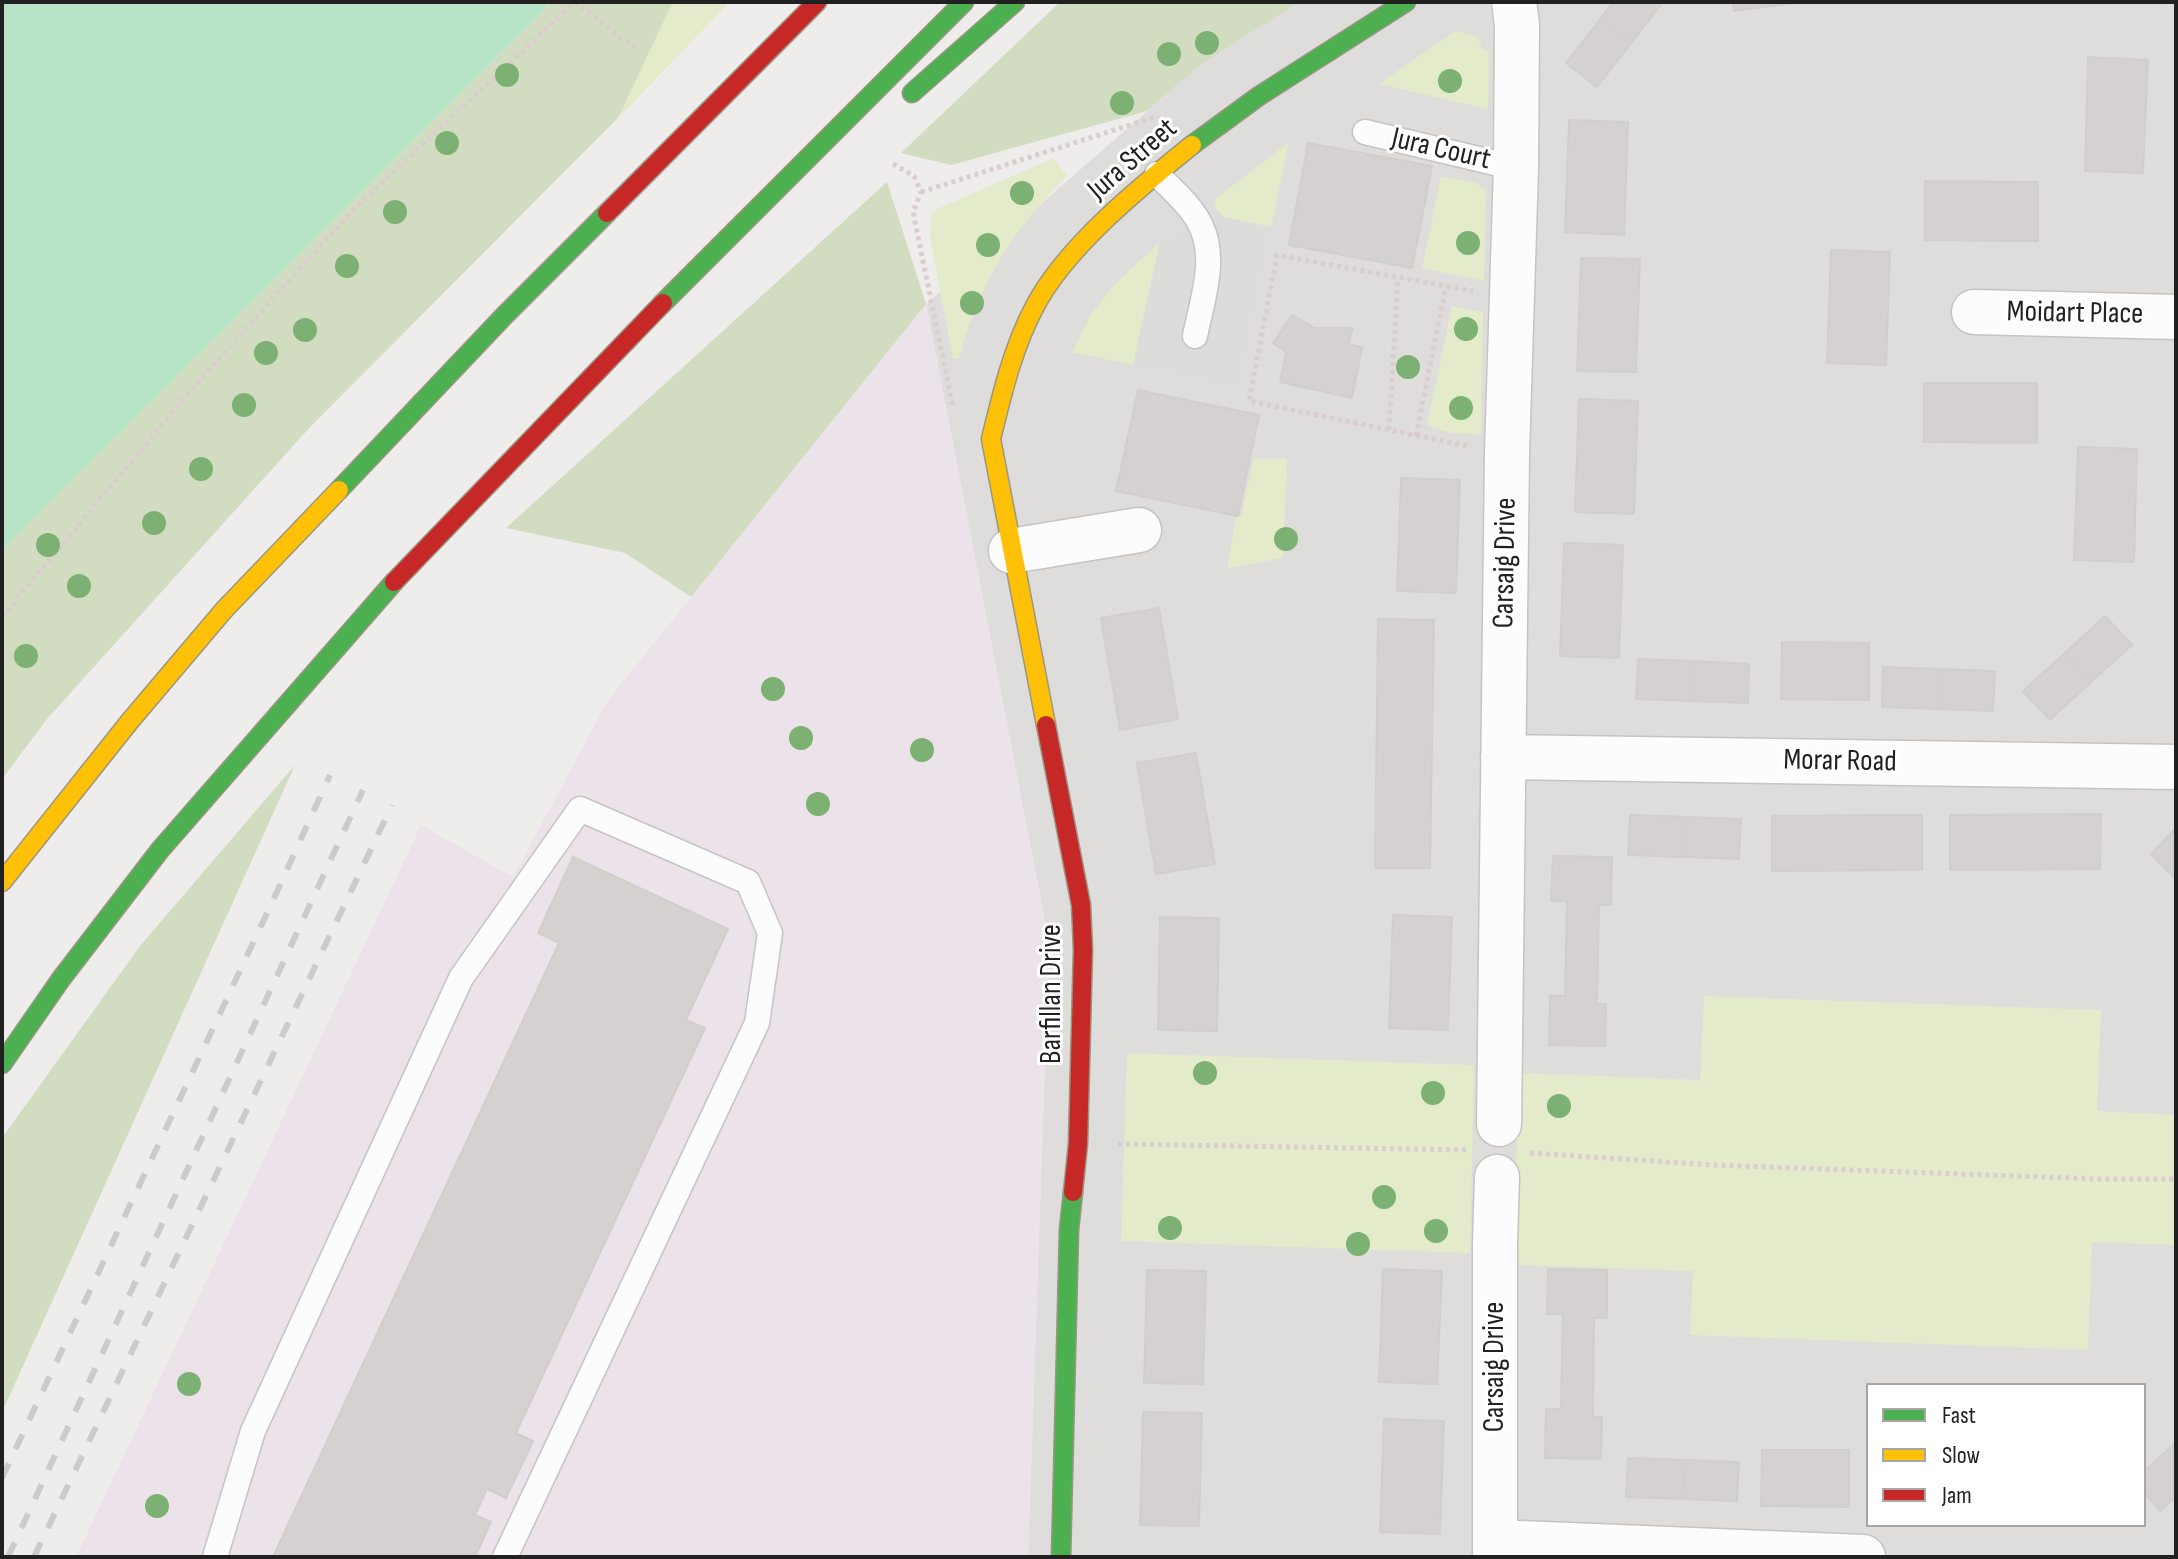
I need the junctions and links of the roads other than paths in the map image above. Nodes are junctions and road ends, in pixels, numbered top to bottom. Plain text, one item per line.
1 (817, 2) edge
2 (964, 2) edge
3 (1015, 2) edge
4 (1406, 2) edge
5 (1514, 2) edge
6 (901, 102) dead end
7 (1365, 132) dead end
8 (1516, 168) junction
9 (820, 172) dead end
10 (1157, 174) junction
11 (670, 296) junction
12 (1974, 312) dead end
13 (2176, 317) edge
14 (1195, 336) dead end
15 (991, 439) joint
16 (1139, 530) dead end
17 (1011, 551) junction
18 (1503, 757) junction
19 (2176, 767) edge
20 (2, 882) edge
21 (2, 1064) edge
22 (1495, 1550) edge
23 (215, 1557) edge
24 (505, 1557) edge
25 (1061, 1557) edge
26 (1863, 1557) edge

1 - 20 main road
2 - 11 main road
3 - 6 main road
4 - 10 main road, Jura Street
5 - 8 street, Carsaig Drive
7 - 8 lane, Jura Court
8 - 18 street, Carsaig Drive
9 - 11 main road
10 - 14 lane
10 - 15 main road, Jura Street
11 - 21 main road
12 - 13 street, Moidart Place
15 - 17 main road, Barfillan Drive
16 - 17 street
17 - 25 main road, Barfillan Drive
18 - 19 street, Morar Road
18 - 22 street, Carsaig Drive
22 - 26 street
23 - 24 lane

